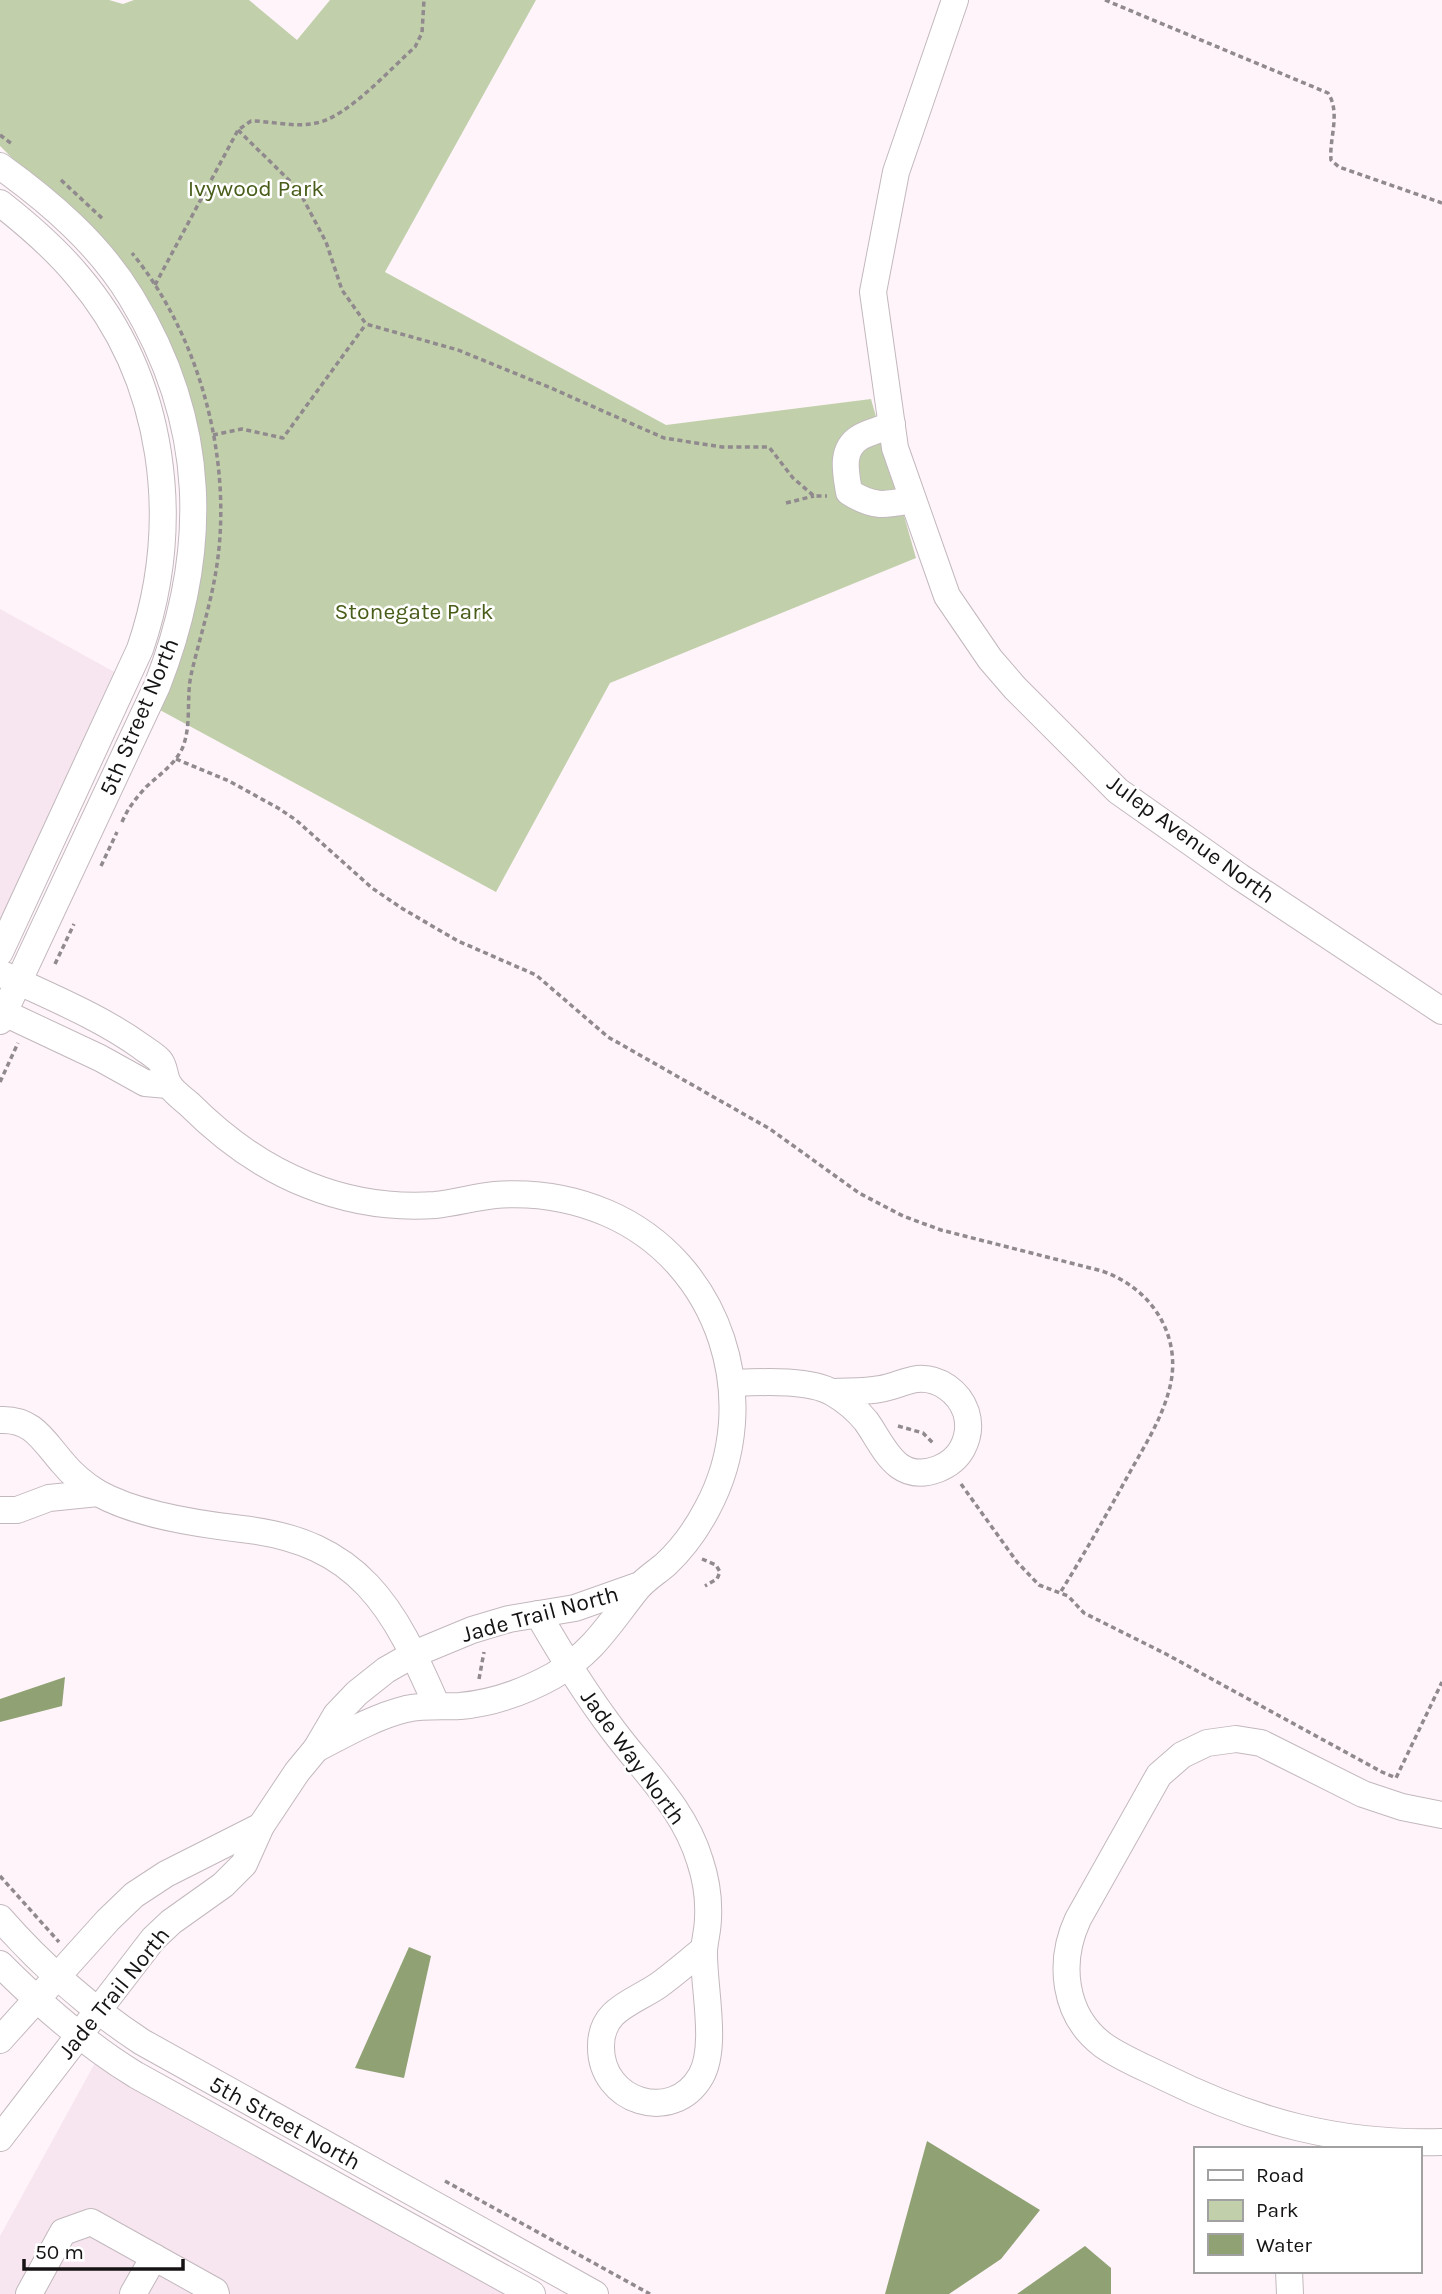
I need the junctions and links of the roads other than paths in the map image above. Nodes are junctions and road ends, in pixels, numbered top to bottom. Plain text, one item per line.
1 (955, 0) edge
2 (0, 166) edge
3 (0, 203) edge
4 (892, 424) junction
5 (912, 500) junction
6 (0, 952) edge
7 (9, 978) edge
8 (1442, 1011) edge
9 (1, 1015) edge
10 (168, 1085) junction
11 (732, 1383) junction
12 (832, 1392) junction
13 (0, 1420) edge
14 (98, 1493) junction
15 (0, 1510) edge
16 (640, 1586) junction
17 (538, 1614) junction
18 (414, 1654) junction
19 (569, 1665) junction
20 (438, 1706) junction
21 (316, 1749) junction
22 (1442, 1815) edge
23 (261, 1826) junction
24 (0, 1918) edge
25 (704, 1949) junction
26 (0, 1964) edge
27 (58, 1977) junction
28 (37, 2000) junction
29 (97, 2010) junction
30 (78, 2035) junction
31 (0, 2040) edge
32 (0, 2138) edge
33 (1310, 2140) edge
34 (1442, 2142) edge
35 (154, 2257) junction
36 (1289, 2273) edge
37 (29, 2294) edge
38 (133, 2294) edge
39 (216, 2294) edge
40 (532, 2294) edge
41 (595, 2294) edge
42 (1290, 2294) edge

1 - 4 street, Julep Avenue North
2 - 7 street, 5th Street North
3 - 6 street, 5th Street North
4 - 5 street, Julep Avenue North
4 - 5 street
5 - 8 street, Julep Avenue North
7 - 9 street, 5th Street North
7 - 10 street
9 - 10 street
10 - 11 street, Jade Trail North
11 - 12 street
11 - 16 street, Jade Trail North
12 - 12 street
13 - 14 street
14 - 15 street
14 - 18 street
16 - 17 street, Jade Trail North
16 - 19 street, Jade Trail North
17 - 18 street, Jade Trail North
17 - 19 street, Jade Way North
18 - 20 street
18 - 21 street, Jade Trail North
19 - 20 street, Jade Trail North
19 - 25 street, Jade Way North
20 - 21 street, Jade Trail North
21 - 23 street, Jade Trail North
22 - 33 street
23 - 27 street, Jade Trail North
23 - 29 street, Jade Trail North
24 - 27 street, 5th Street North
25 - 25 street, Jade Way North
26 - 28 street, 5th Street North
27 - 28 street, Jade Trail North
27 - 29 street, 5th Street North
28 - 30 street, 5th Street North
28 - 31 street, Jade Trail North
29 - 30 street, Jade Trail North
29 - 41 street, 5th Street North
30 - 32 street, Jade Trail North
30 - 40 street, 5th Street North
33 - 34 street
35 - 37 street
35 - 38 street
35 - 39 street
36 - 42 street

